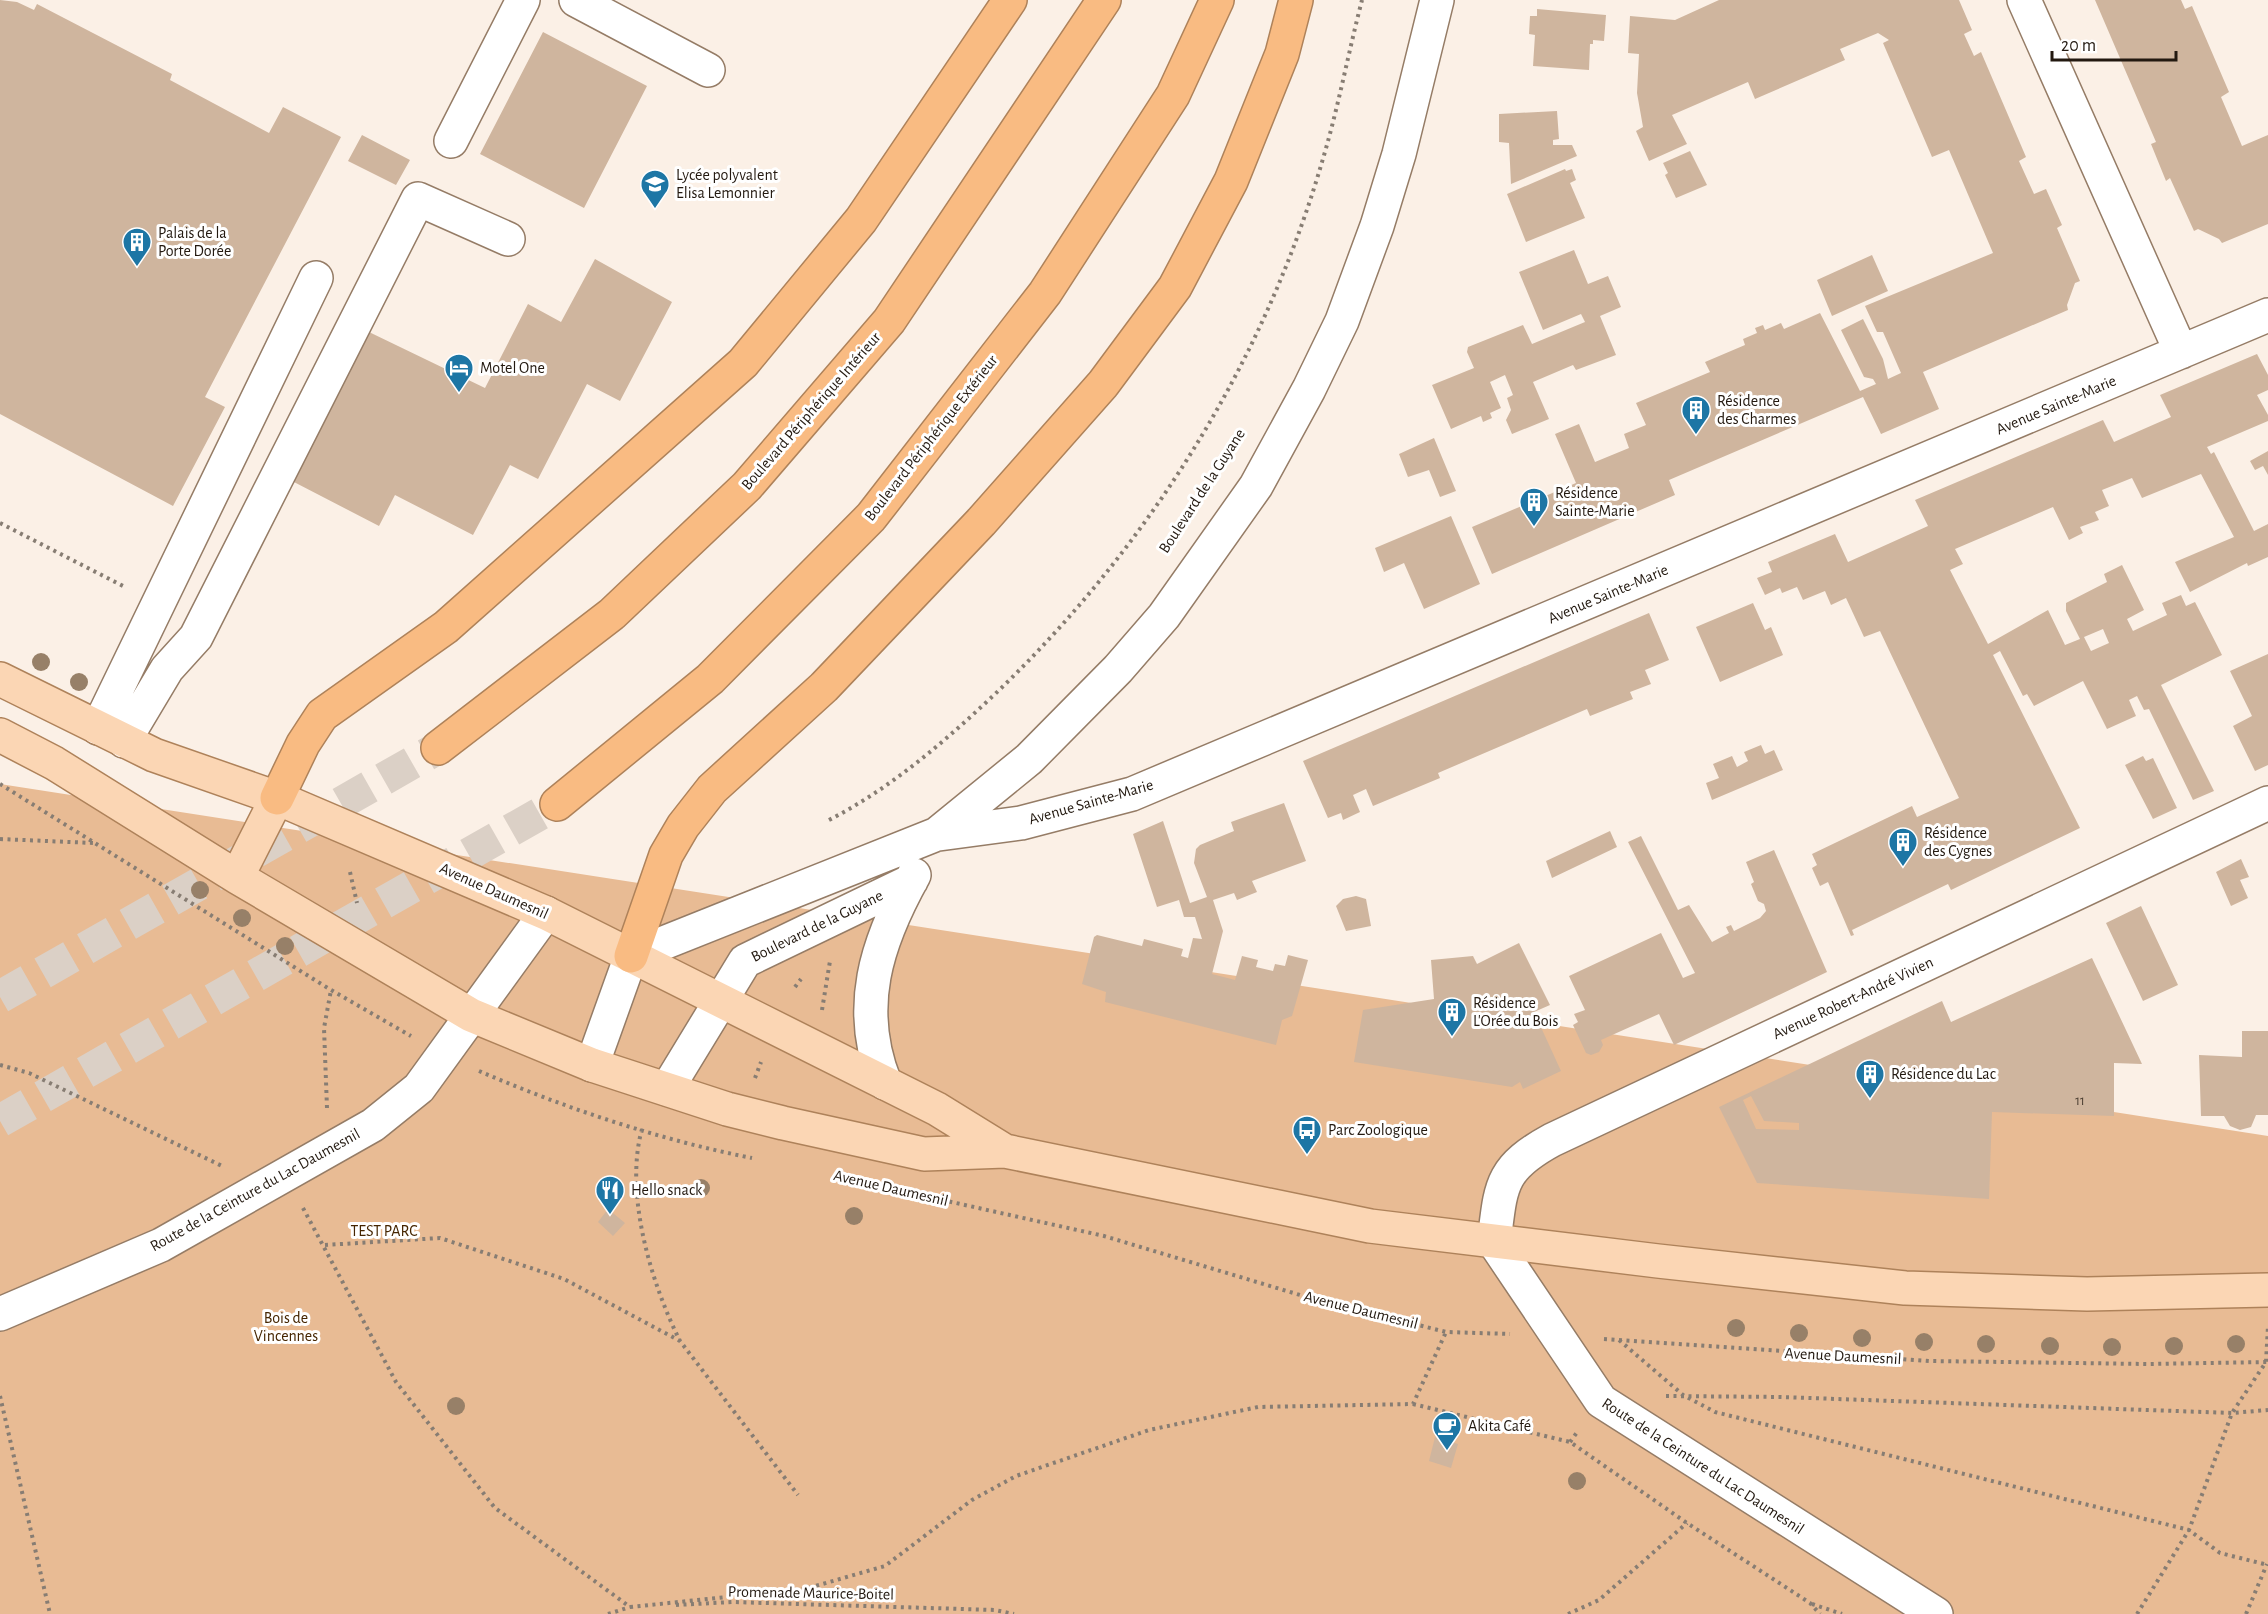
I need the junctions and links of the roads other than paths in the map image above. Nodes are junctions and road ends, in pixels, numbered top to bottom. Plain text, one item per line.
1 (523, 0) edge
2 (576, 0) edge
3 (1010, 0) edge
4 (1104, 0) edge
5 (1217, 0) edge
6 (1296, 0) edge
7 (1437, 0) edge
8 (2024, 0) edge
9 (708, 70) dead end
10 (451, 141) dead end
11 (508, 239) dead end
12 (316, 278) dead end
13 (2268, 315) edge
14 (2181, 352) junction
15 (0, 679) edge
16 (111, 734) junction
17 (0, 735) edge
18 (438, 748) tunnel mouth
19 (277, 798) junction
20 (2268, 802) edge
21 (557, 804) tunnel mouth
22 (937, 834) junction
23 (237, 877) junction
24 (911, 881) junction
25 (546, 913) junction
26 (631, 956) junction
27 (722, 1002) junction
28 (471, 1015) junction
29 (592, 1065) junction
30 (885, 1083) junction
31 (668, 1089) junction
32 (1005, 1151) junction
33 (1494, 1242) junction
34 (2268, 1290) edge
35 (0, 1314) edge
36 (1936, 1614) edge

1 - 10 street
2 - 9 street
3 - 19 highway
4 - 18 highway, Boulevard Périphérique Intérieur
5 - 21 highway, Boulevard Périphérique Extérieur
6 - 26 highway
7 - 22 street
8 - 14 street
11 - 16 street
12 - 16 street
13 - 14 street, Avenue Sainte-Marie
14 - 22 street, Avenue Sainte-Marie
15 - 16 main road, Avenue Daumesnil
16 - 19 main road, Avenue Daumesnil
17 - 23 main road, Avenue Daumesnil
19 - 23 main road
19 - 25 main road, Avenue Daumesnil
20 - 33 street, Avenue Robert-André Vivien
22 - 24 street
22 - 26 street
23 - 28 main road, Avenue Daumesnil
24 - 27 street, Boulevard de la Guyane
24 - 30 street
25 - 26 main road, Avenue Daumesnil
25 - 28 street, Route de la Ceinture du Lac Daumesnil
26 - 27 main road, Avenue Daumesnil
26 - 29 street
27 - 30 main road, Avenue Daumesnil
27 - 31 street, Boulevard de la Guyane
28 - 29 main road, Avenue Daumesnil
28 - 35 street, Route de la Ceinture du Lac Daumesnil
29 - 31 main road, Avenue Daumesnil
30 - 32 main road, Avenue Daumesnil
31 - 32 main road, Avenue Daumesnil
32 - 33 main road, Avenue Daumesnil
33 - 34 main road, Avenue Daumesnil
33 - 36 street, Route de la Ceinture du Lac Daumesnil

